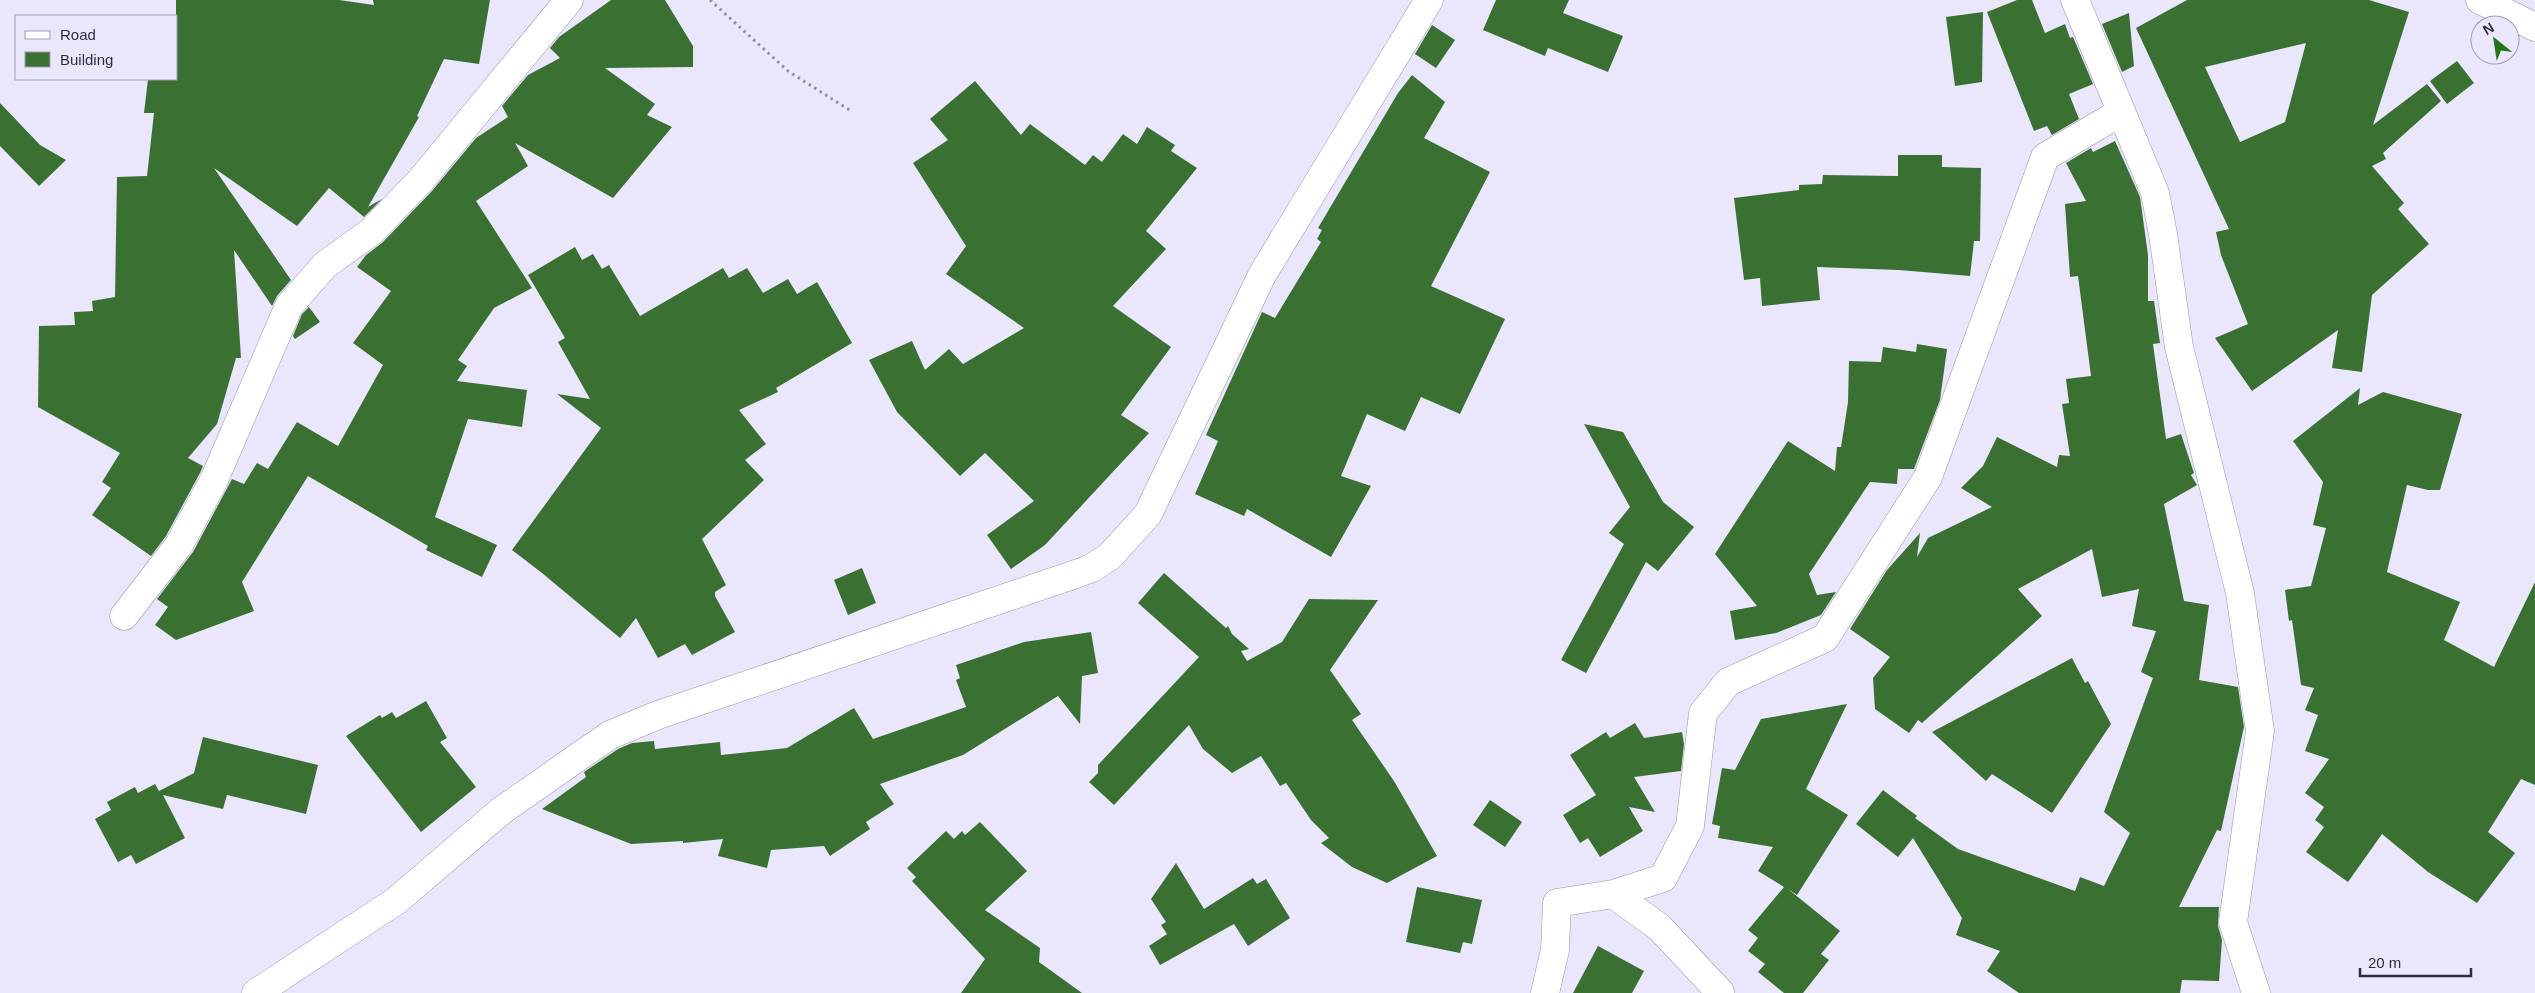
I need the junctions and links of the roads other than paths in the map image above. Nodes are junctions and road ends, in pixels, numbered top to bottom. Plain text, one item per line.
1 (569, 0) edge
2 (1429, 0) edge
3 (2076, 0) edge
4 (2480, 0) edge
5 (2535, 28) edge
6 (2121, 112) junction
7 (124, 616) dead end
8 (1613, 894) junction
9 (1720, 992) dead end
10 (256, 993) edge
11 (1545, 993) edge
12 (2256, 993) edge

1 - 7 street
2 - 10 street
3 - 6 street
4 - 5 street
6 - 8 street
6 - 12 street
8 - 9 street
8 - 11 street

